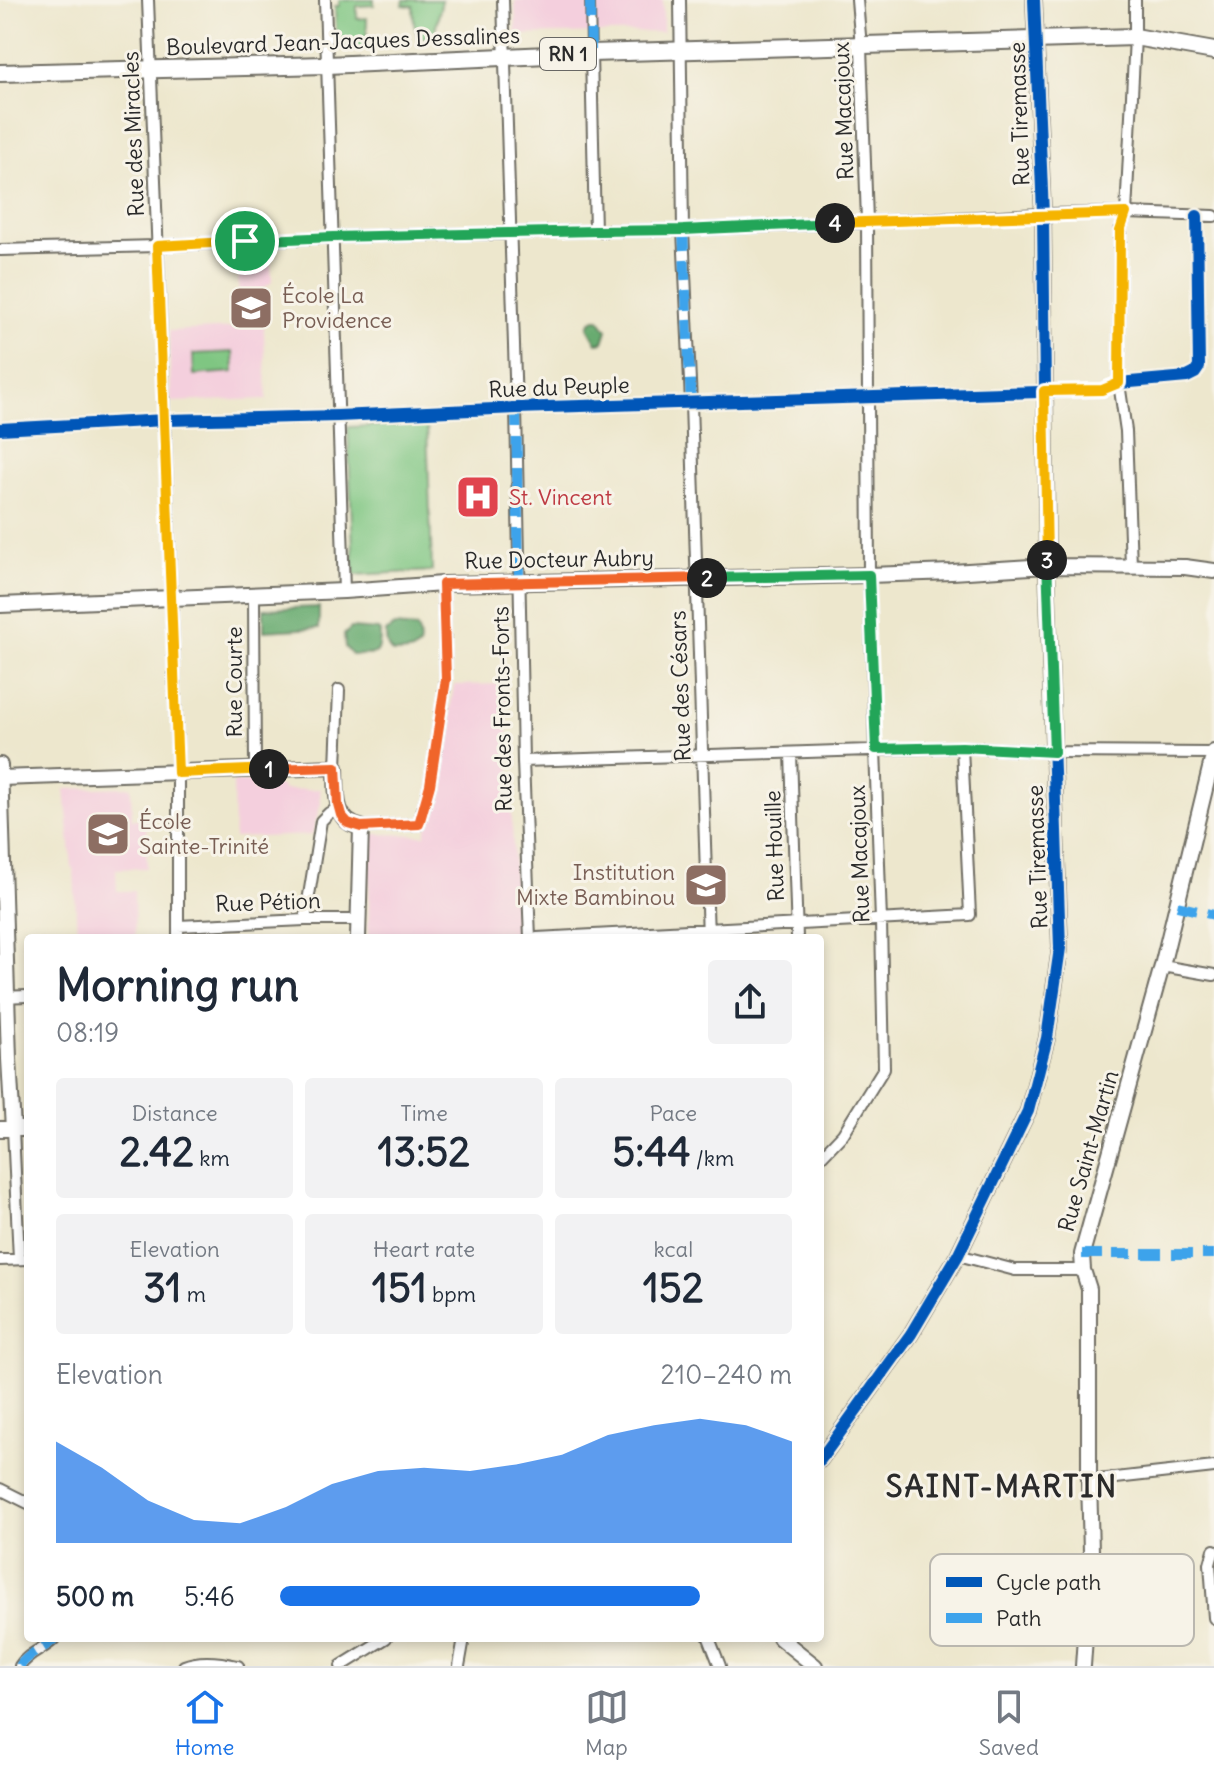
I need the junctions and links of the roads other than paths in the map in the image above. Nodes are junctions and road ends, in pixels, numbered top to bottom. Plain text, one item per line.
1 (148, 0) edge
2 (325, 0) edge
3 (503, 0) edge
4 (590, 0) edge
5 (680, 0) edge
6 (857, 0) edge
7 (1034, 0) edge
8 (1135, 0) edge
9 (1135, 37) junction
10 (1036, 39) junction
11 (861, 47) junction
12 (681, 51) junction
13 (1214, 51) edge
14 (591, 53) junction
15 (505, 57) junction
16 (327, 65) junction
17 (150, 70) junction
18 (0, 73) edge
19 (1126, 213) junction
20 (1043, 214) junction
21 (1197, 216) junction
22 (1214, 216) edge
23 (867, 221) junction
24 (683, 230) junction
25 (595, 231) junction
26 (510, 233) junction
27 (333, 237) junction
28 (157, 246) junction
29 (0, 250) edge
30 (1119, 383) junction
31 (1044, 391) junction
32 (867, 395) junction
33 (691, 403) junction
34 (516, 408) junction
35 (338, 416) junction
36 (165, 420) junction
37 (0, 429) edge
38 (1047, 566) junction
39 (1131, 566) junction
40 (1214, 571) edge
41 (869, 575) junction
42 (696, 578) junction
43 (519, 583) junction
44 (443, 584) junction
45 (344, 591) junction
46 (254, 595) junction
47 (170, 597) junction
48 (0, 605) edge
49 (339, 690) dead end
50 (962, 747) junction
51 (876, 749) junction
52 (1054, 752) junction
53 (1214, 752) edge
54 (791, 753) junction
55 (702, 755) junction
56 (523, 761) junction
57 (0, 765) edge
58 (336, 767) junction
59 (255, 769) junction
60 (178, 773) junction
61 (0, 778) edge
62 (339, 809) junction
63 (361, 827) junction
64 (305, 920) junction
65 (359, 920) junction
66 (881, 921) junction
67 (797, 924) junction
68 (178, 932) edge
69 (358, 934) edge
70 (530, 934) edge
71 (708, 934) edge
72 (797, 934) edge
73 (1162, 966) junction
74 (1214, 975) edge
75 (24, 996) edge
76 (4, 997) edge
77 (9, 1059) junction
78 (0, 1074) edge
79 (14, 1129) edge
80 (824, 1154) edge
81 (958, 1255) junction
82 (24, 1259) edge
83 (0, 1260) edge
84 (1083, 1270) junction
85 (824, 1454) edge
86 (1214, 1467) edge
87 (1089, 1481) junction
88 (0, 1489) edge
89 (24, 1501) edge
90 (1214, 1550) edge
91 (1091, 1554) edge
92 (1214, 1618) edge
93 (51, 1642) edge
94 (380, 1642) edge
95 (463, 1642) edge
96 (711, 1642) edge
97 (785, 1642) edge
98 (1084, 1646) edge
99 (22, 1663) edge
100 (37, 1666) edge
101 (184, 1666) edge
102 (238, 1666) edge
103 (341, 1666) edge
104 (459, 1666) edge
105 (720, 1666) edge
106 (815, 1666) edge
107 (1083, 1666) edge

1 - 17 street, Rue des Miracles
2 - 16 street
3 - 15 street, Rue des Fronts-Forts
4 - 14 street
5 - 12 street, Rue des Césars
6 - 11 street, Rue Macajoux
7 - 10 street, Rue Tiremasse
8 - 9 street
9 - 10 main road, Boulevard Jean-Jacques Dessalines / RN 1
9 - 13 main road, Boulevard Jean-Jacques Dessalines / RN 1
9 - 19 street
10 - 11 main road, Boulevard Jean-Jacques Dessalines / RN 1
10 - 20 street, Rue Tiremasse
11 - 12 main road, Boulevard Jean-Jacques Dessalines / RN 1
11 - 23 street, Rue Macajoux
12 - 14 main road, Boulevard Jean-Jacques Dessalines / RN 1
12 - 24 street, Rue des Césars
14 - 15 main road, Boulevard Jean-Jacques Dessalines / RN 1
14 - 25 street
15 - 16 main road, Boulevard Jean-Jacques Dessalines / RN 1
15 - 26 street, Rue des Fronts-Forts
16 - 17 main road, Boulevard Jean-Jacques Dessalines / RN 1
16 - 27 street
17 - 18 main road, Boulevard Jean-Jacques Dessalines / RN 1
17 - 28 street, Rue des Miracles
19 - 20 street
19 - 21 street
19 - 30 street
20 - 23 street
20 - 31 street, Rue Tiremasse
21 - 22 street
21 - 30 street, Rue du Peuple
23 - 24 street
23 - 32 street, Rue Macajoux
24 - 25 street
24 - 33 street, Rue des Césars
25 - 26 street
26 - 27 street
26 - 34 street, Rue des Fronts-Forts
27 - 28 street
27 - 35 street
28 - 29 street
28 - 36 street, Rue des Miracles
30 - 31 street, Rue du Peuple
30 - 39 street
31 - 32 street, Rue du Peuple
31 - 38 street, Rue Tiremasse
32 - 33 street, Rue du Peuple
32 - 41 street, Rue Macajoux
33 - 34 street, Rue du Peuple
33 - 42 street, Rue des Césars
34 - 35 street, Rue du Peuple
34 - 43 street, Rue des Fronts-Forts
35 - 36 street, Rue du Peuple
35 - 45 street
36 - 37 street, Rue du Peuple
36 - 47 street, Rue des Miracles
38 - 39 street, Rue Docteur Aubry
38 - 41 street, Rue Docteur Aubry
38 - 52 street, Rue Tiremasse
39 - 40 street, Rue Docteur Aubry
41 - 42 street, Rue Docteur Aubry
41 - 51 street, Rue Macajoux
42 - 43 street, Rue Docteur Aubry
42 - 55 street, Rue des Césars
43 - 44 street, Rue Docteur Aubry
43 - 56 street, Rue des Fronts-Forts
44 - 45 street, Rue Docteur Aubry
44 - 63 street
45 - 46 street, Rue Docteur Aubry
46 - 47 street, Rue Docteur Aubry
46 - 59 street, Rue Courte
47 - 48 street, Rue Docteur Aubry
47 - 60 street, Rue des Miracles
49 - 58 street
50 - 51 street
50 - 52 street
50 - 66 street
51 - 54 street
51 - 66 street, Rue Macajoux
52 - 53 street
52 - 81 street, Rue Tiremasse
53 - 73 street, Rue Saint-Martin
54 - 55 street
54 - 67 street, Rue Houille
55 - 56 street
55 - 71 street, Rue des Césars
56 - 70 street, Rue des Fronts-Forts
57 - 61 street
58 - 59 street
58 - 62 street
59 - 60 street
60 - 61 street
60 - 68 street, Rue des Miracles
61 - 76 street
62 - 63 street
62 - 64 street
63 - 65 street
64 - 65 street, Rue Pétion
64 - 68 street, Rue Pétion
65 - 69 street
66 - 67 street
66 - 80 street, Rue Macajoux
67 - 71 street
67 - 72 street, Rue Houille
73 - 74 street
73 - 84 street, Rue Saint-Martin
75 - 76 street
76 - 77 street
77 - 78 street
77 - 79 street
79 - 82 street
81 - 84 street
81 - 85 street, Rue Tiremasse
82 - 83 street
84 - 87 street, Rue Saint-Martin
86 - 87 street
87 - 91 street, Rue Saint-Martin
88 - 89 street
90 - 92 street
93 - 99 street
94 - 103 street
95 - 104 street
96 - 105 street
97 - 106 street
98 - 107 street, Rue Saint-Martin
99 - 100 street
101 - 102 street

